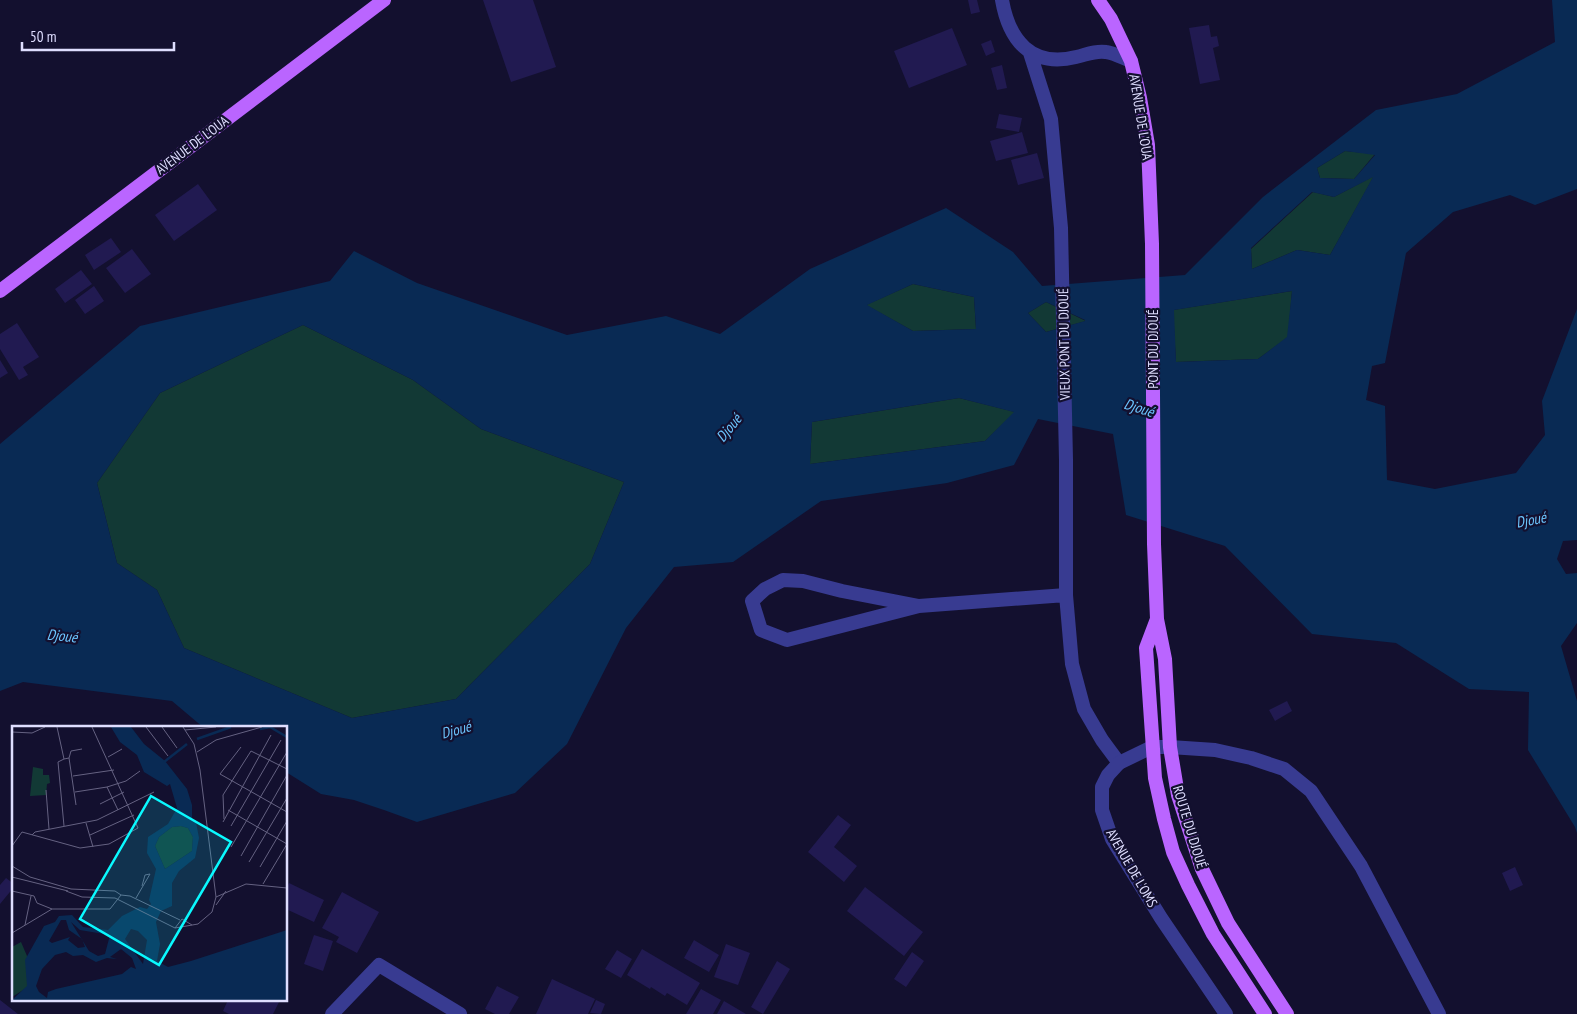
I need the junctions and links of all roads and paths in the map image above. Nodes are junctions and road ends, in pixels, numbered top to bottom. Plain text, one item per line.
1 (384, 0) edge
2 (1002, 0) edge
3 (1098, 0) edge
4 (1030, 53) junction
5 (1131, 61) junction
6 (1152, 244) joint
7 (0, 291) edge
8 (1154, 544) joint
9 (1066, 595) junction
10 (919, 606) junction
11 (1157, 619) junction
12 (1152, 747) junction
13 (1170, 747) junction
14 (1119, 763) junction
15 (332, 1014) edge
16 (460, 1014) edge
17 (1226, 1014) edge
18 (1265, 1014) edge
19 (1288, 1014) edge
20 (1439, 1014) edge

1 - 7 main road, AVENUE DE L'OUA
2 - 4 street
3 - 5 main road, AVENUE DE L'OUA
4 - 5 street
4 - 9 street, VIEUX PONT DU DJOUÉ
5 - 6 main road, AVENUE DE L'OUA
6 - 8 main road, PONT DU DJOUÉ
8 - 11 main road, ROUTE DU DJOUÉ
9 - 10 street
9 - 14 street, VIEUX PONT DU DJOUÉ
10 - 10 street
11 - 12 main road, ROUTE DU DJOUÉ
11 - 13 main road, ROUTE DU DJOUÉ
12 - 13 street, AVENUE DE L'OMS
12 - 14 street, AVENUE DE L'OMS
12 - 18 main road, ROUTE DU DJOUÉ
13 - 19 main road, ROUTE DU DJOUÉ
13 - 20 street, AVENUE DE L'OMS
14 - 17 street, AVENUE DE L'OMS
15 - 16 street

